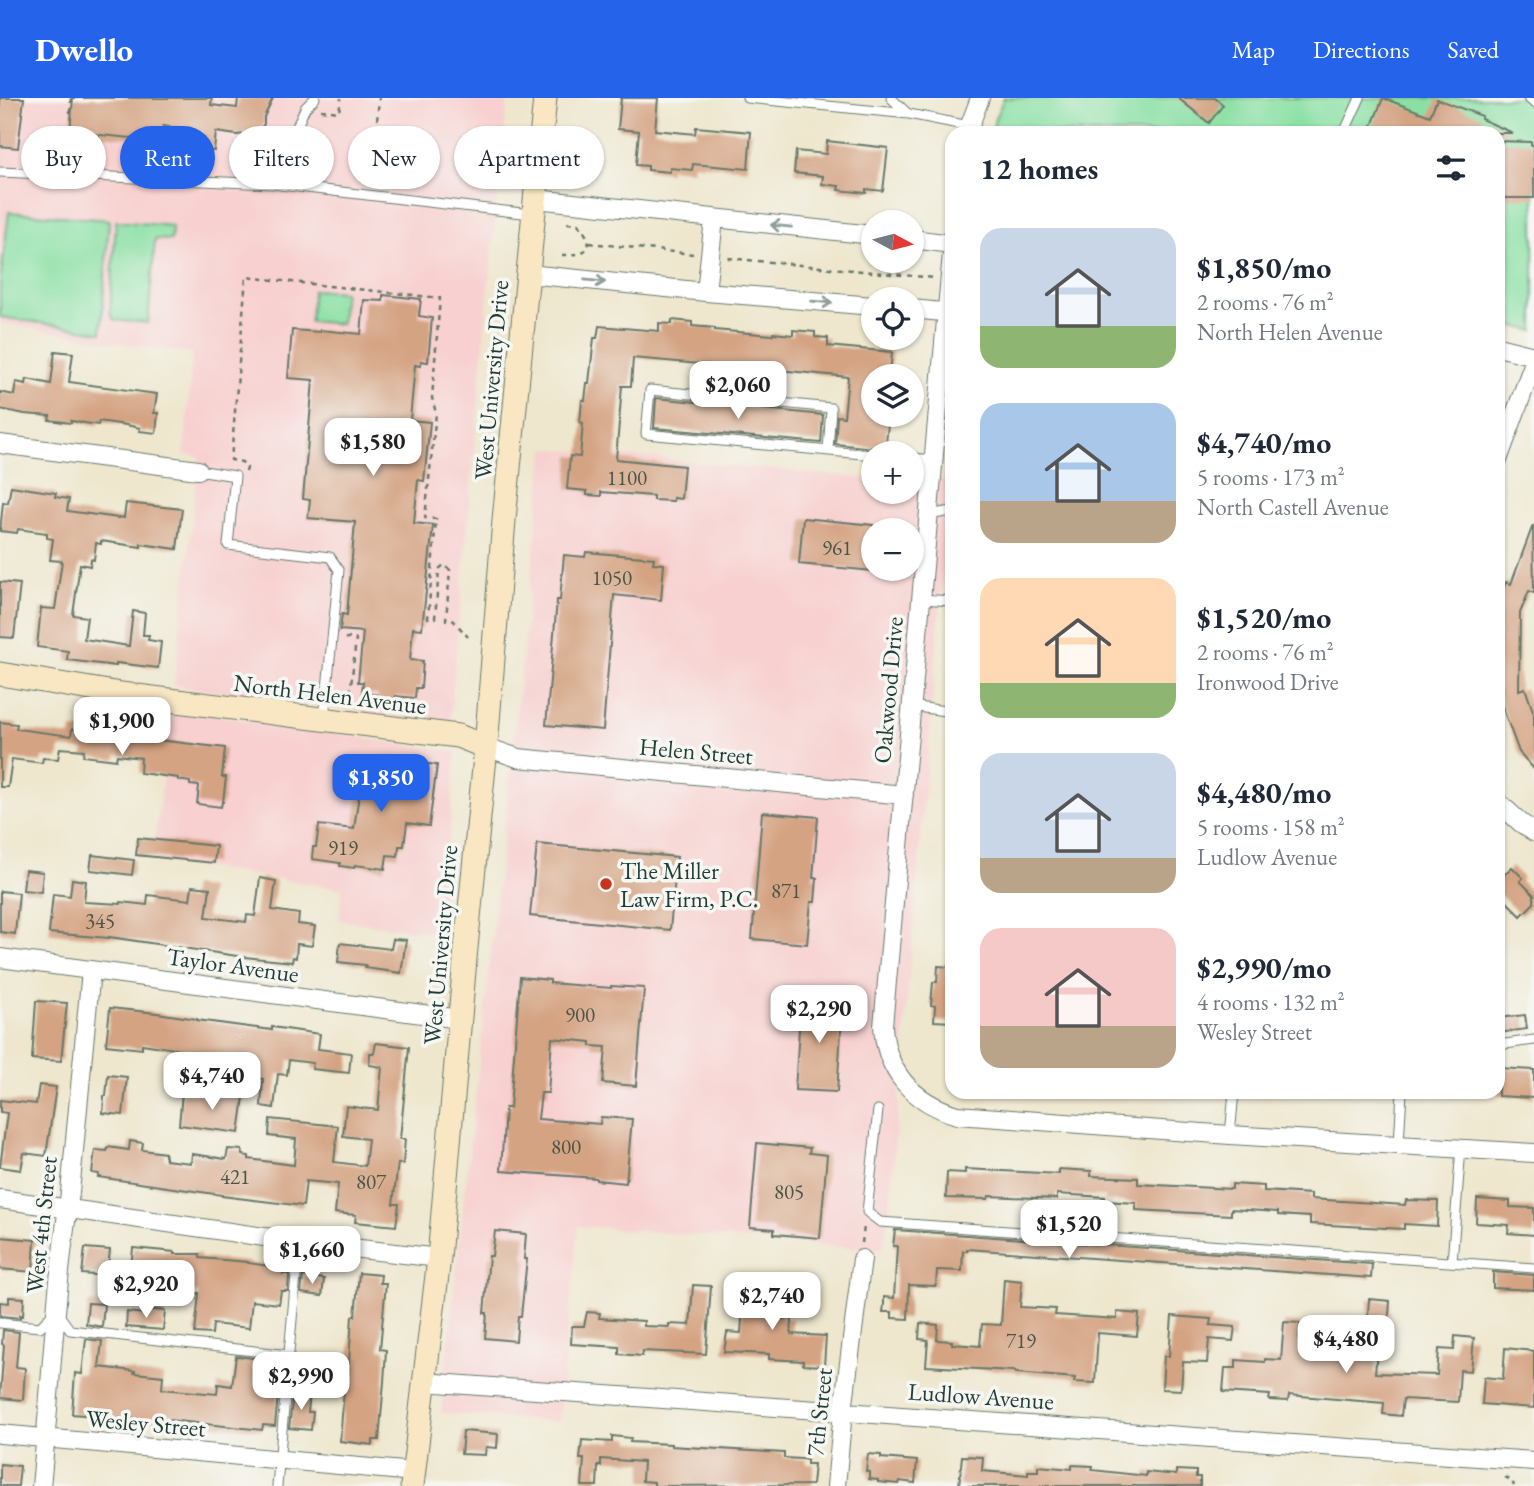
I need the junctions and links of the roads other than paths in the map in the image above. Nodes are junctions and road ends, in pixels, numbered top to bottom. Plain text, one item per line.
1 (545, 98) edge
2 (747, 98) edge
3 (891, 98) edge
4 (980, 98) edge
5 (1360, 98) edge
6 (1528, 98) edge
7 (317, 102) edge
8 (305, 103) edge
9 (1534, 103) edge
10 (909, 114) junction
11 (296, 126) edge
12 (953, 126) edge
13 (970, 126) edge
14 (1346, 126) edge
15 (0, 172) edge
16 (229, 182) edge
17 (329, 189) edge
18 (534, 207) junction
19 (714, 219) junction
20 (861, 235) edge
21 (924, 241) edge
22 (945, 243) edge
23 (527, 274) junction
24 (706, 292) junction
25 (861, 305) edge
26 (924, 310) edge
27 (945, 313) edge
28 (1505, 349) edge
29 (945, 350) edge
30 (1534, 356) edge
31 (1534, 362) edge
32 (1505, 441) edge
33 (0, 444) edge
34 (828, 450) junction
35 (861, 453) edge
36 (924, 459) edge
37 (933, 460) junction
38 (198, 470) joint
39 (945, 512) edge
40 (928, 514) junction
41 (921, 599) junction
42 (945, 601) edge
43 (0, 674) edge
44 (911, 706) junction
45 (945, 711) edge
46 (324, 720) junction
47 (486, 747) junction
48 (904, 795) junction
49 (1505, 812) edge
50 (1534, 832) edge
51 (0, 958) edge
52 (91, 970) junction
53 (460, 1019) junction
54 (1534, 1040) edge
55 (1505, 1044) edge
56 (1233, 1099) edge
57 (1402, 1099) edge
58 (878, 1110) dead end
59 (1230, 1135) junction
60 (1399, 1144) junction
61 (1461, 1148) junction
62 (1534, 1153) edge
63 (0, 1199) edge
64 (68, 1208) junction
65 (299, 1242) junction
66 (439, 1258) junction
67 (862, 1259) road end
68 (1451, 1262) junction
69 (1534, 1268) edge
70 (57, 1311) junction
71 (0, 1324) edge
72 (289, 1355) junction
73 (424, 1382) junction
74 (843, 1411) junction
75 (0, 1434) edge
76 (46, 1438) junction
77 (280, 1460) junction
78 (1534, 1461) edge
79 (413, 1479) edge
80 (41, 1486) edge
81 (277, 1486) edge
82 (836, 1486) edge

1 - 18 main road, West University Drive
2 - 10 lane
3 - 10 lane
4 - 13 street
5 - 14 lane
6 - 9 lane
7 - 8 lane
8 - 11 lane
10 - 12 lane
15 - 16 lane
17 - 18 lane
18 - 19 street
18 - 23 main road, West University Drive
20 -> 19 street
19 - 24 street
21 - 22 street
23 -> 24 street
23 - 47 main road, West University Drive
24 -> 25 street
26 - 27 street
28 - 30 street
29 - 37 street, Oakwood Drive
31 - 32 street
33 - 38 street
34 - 34 lane
34 - 35 lane
36 - 37 lane
37 - 40 street, Oakwood Drive
38 - 46 lane
39 - 40 lane
40 - 41 street, Oakwood Drive
41 - 42 lane
41 - 44 street, Oakwood Drive
43 - 46 main road, North Helen Avenue
44 - 45 lane
44 - 48 street, Oakwood Drive
46 - 47 main road, North Helen Avenue
47 - 48 street, Helen Street
47 - 53 main road, West University Drive
48 - 59 street, Oakwood Drive
49 - 50 street
51 - 52 street, Taylor Avenue
52 - 53 street, Taylor Avenue
52 - 64 street, West 4th Street
53 - 66 main road, West University Drive
54 - 55 lane
56 - 59 lane
57 - 60 lane
58 - 68 lane
59 - 60 street
60 - 61 street
61 - 62 street
61 - 68 lane
63 - 64 street
64 - 65 street
64 - 70 street, West 4th Street
65 - 66 street
65 - 72 lane
66 - 73 main road, West University Drive
67 - 74 street, 7th Street
68 - 69 lane
70 - 71 lane
70 - 72 lane
70 - 76 street, West 4th Street
72 - 77 lane
73 - 74 street, Ludlow Avenue
73 - 79 main road, West University Drive
74 - 78 street, Ludlow Avenue
74 - 82 street, 7th Street
75 - 76 street, Wesley Street
76 - 77 street, Wesley Street
76 - 80 street, West 4th Street
77 - 79 street, Wesley Street
77 - 81 lane

